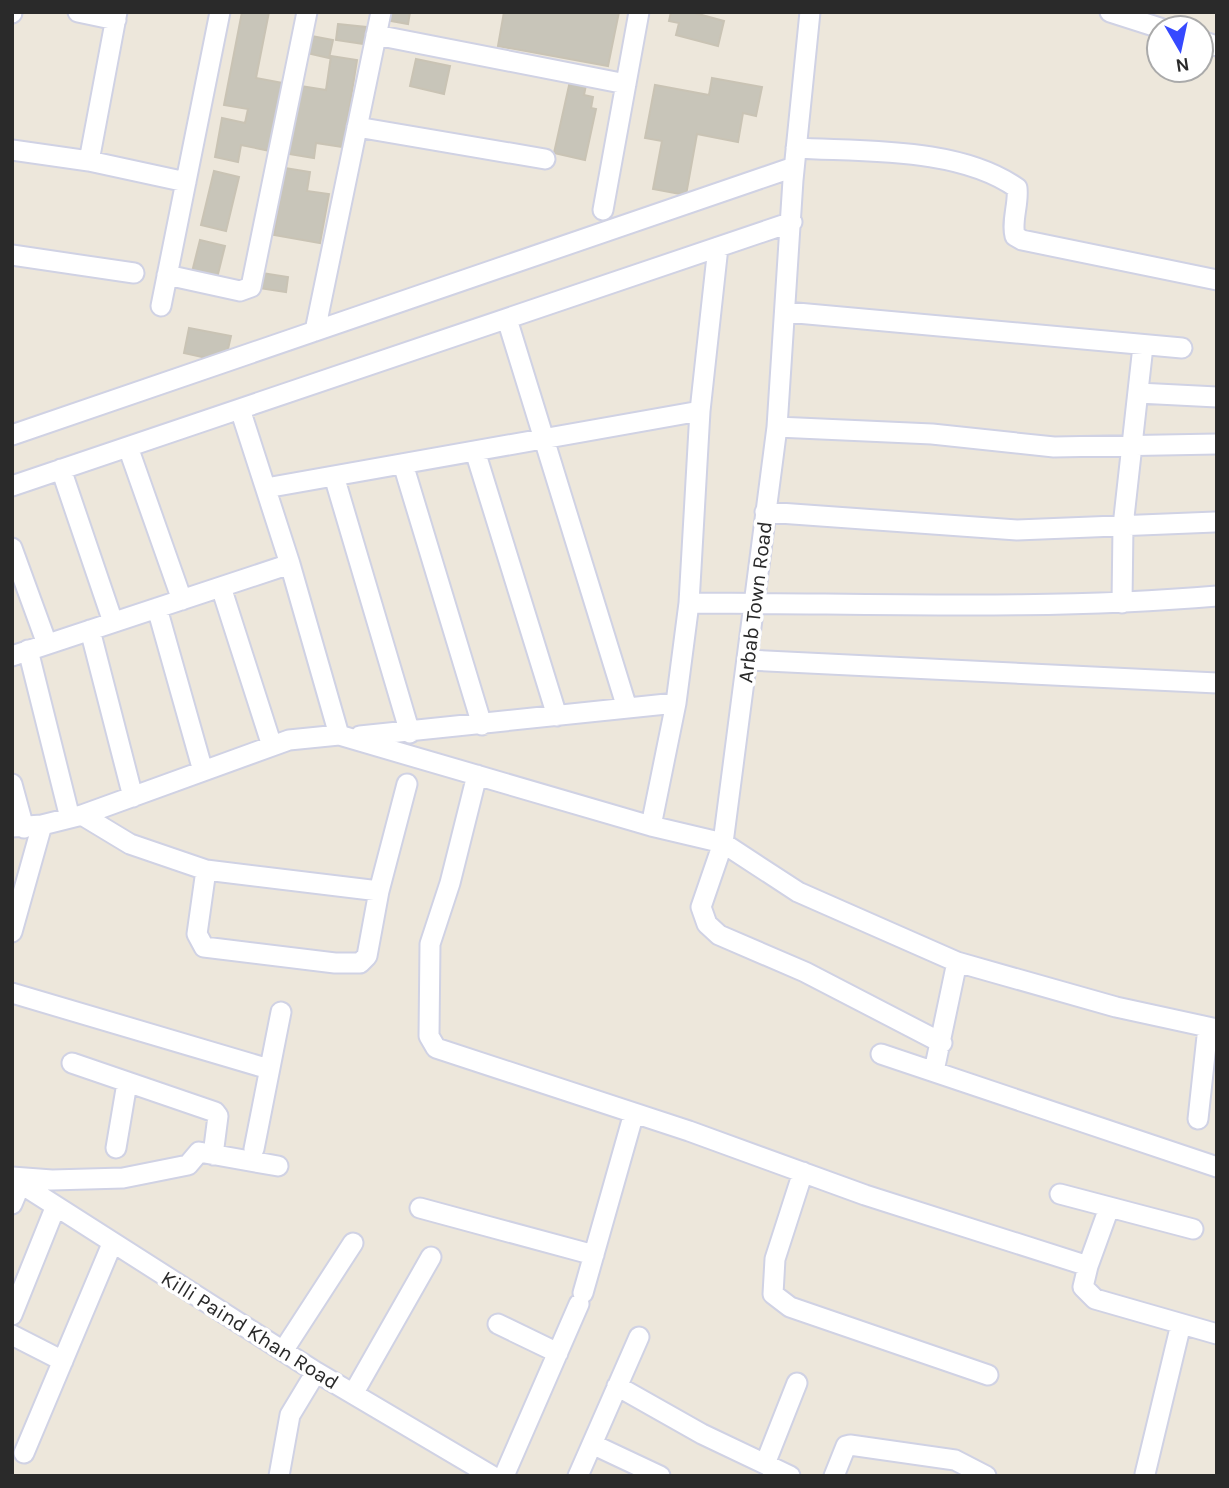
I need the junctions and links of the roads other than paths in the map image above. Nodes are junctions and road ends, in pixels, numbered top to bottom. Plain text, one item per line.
1 (78, 12) edge
2 (220, 12) edge
3 (307, 12) edge
4 (381, 12) edge
5 (639, 12) edge
6 (810, 12) edge
7 (1110, 12) edge
8 (117, 16) edge
9 (1145, 23) edge
10 (376, 35) junction
11 (626, 84) junction
12 (357, 127) junction
13 (12, 150) edge
14 (795, 158) junction
15 (545, 159) dead end
16 (89, 161) junction
17 (186, 183) junction
18 (603, 209) dead end
19 (792, 222) junction
20 (718, 247) junction
21 (12, 255) edge
22 (134, 273) dead end
23 (167, 275) junction
24 (1217, 280) edge
25 (161, 306) dead end
26 (786, 312) junction
27 (507, 319) junction
28 (315, 331) junction
29 (1143, 346) junction
30 (1182, 348) dead end
31 (1138, 393) junction
32 (1217, 397) edge
33 (240, 409) junction
34 (700, 411) junction
35 (777, 427) junction
36 (12, 435) edge
37 (542, 439) junction
38 (1217, 444) edge
39 (1132, 446) junction
40 (128, 447) junction
41 (475, 451) junction
42 (404, 464) junction
43 (61, 470) junction
44 (334, 476) junction
45 (12, 486) edge
46 (266, 488) junction
47 (765, 512) junction
48 (1215, 522) edge
49 (1123, 526) junction
50 (12, 548) edge
51 (290, 564) junction
52 (221, 587) junction
53 (1217, 596) edge
54 (182, 600) junction
55 (689, 603) junction
56 (754, 603) junction
57 (1122, 603) junction
58 (157, 608) junction
59 (113, 622) junction
60 (90, 630) junction
61 (29, 650) edge
62 (748, 660) junction
63 (1217, 683) edge
64 (676, 703) junction
65 (627, 708) junction
66 (557, 716) junction
67 (482, 725) junction
68 (410, 733) junction
69 (343, 736) junction
70 (272, 746) junction
71 (203, 771) junction
72 (477, 775) junction
73 (12, 784) edge
74 (407, 784) dead end
75 (133, 797) junction
76 (76, 817) junction
77 (26, 827) edge
78 (651, 827) junction
79 (723, 843) junction
80 (206, 870) junction
81 (379, 891) junction
82 (12, 932) edge
83 (957, 962) junction
84 (12, 993) edge
85 (281, 1012) dead end
86 (1212, 1028) edge
87 (942, 1044) junction
88 (881, 1054) dead end
89 (72, 1063) dead end
90 (269, 1069) junction
91 (934, 1071) junction
92 (127, 1083) junction
93 (634, 1113) junction
94 (1198, 1119) dead end
95 (116, 1148) dead end
96 (254, 1149) dead end
97 (214, 1155) junction
98 (278, 1166) dead end
99 (1217, 1167) edge
100 (803, 1172) junction
101 (15, 1180) edge
102 (1060, 1195) dead end
103 (12, 1204) edge
104 (55, 1208) junction
105 (420, 1208) dead end
106 (1108, 1208) junction
107 (1193, 1229) dead end
108 (352, 1243) dead end
109 (112, 1244) junction
110 (594, 1255) junction
111 (431, 1257) dead end
112 (1088, 1266) junction
113 (12, 1315) edge
114 (498, 1324) dead end
115 (1181, 1324) junction
116 (1217, 1334) edge
117 (12, 1335) edge
118 (639, 1337) dead end
119 (283, 1351) junction
120 (558, 1353) junction
121 (63, 1361) junction
122 (316, 1372) junction
123 (988, 1375) dead end
124 (797, 1383) dead end
125 (618, 1386) junction
126 (353, 1394) junction
127 (592, 1444) junction
128 (24, 1453) dead end
129 (765, 1464) junction
130 (1145, 1474) dead end
131 (279, 1476) edge
132 (492, 1476) edge
133 (504, 1476) edge
134 (578, 1476) edge
135 (660, 1476) edge
136 (790, 1476) edge
137 (834, 1476) edge
138 (986, 1476) edge

1 - 8 street
2 - 17 street
3 - 23 street
4 - 10 street
5 - 11 street
6 - 14 street, Arbab Town Road
7 - 9 street
8 - 16 street
10 - 11 street
10 - 12 street
11 - 18 street
12 - 15 street
12 - 28 street
13 - 16 street
14 - 19 street, Arbab Town Road
14 - 24 street
14 - 28 street
16 - 17 street
17 - 23 street
19 - 20 street
19 - 26 street, Arbab Town Road
20 - 27 street
20 - 34 street
21 - 22 street
23 - 25 street
26 - 29 street
26 - 35 street, Arbab Town Road
27 - 33 street
27 - 37 street
28 - 36 street
29 - 30 street
29 - 31 street
31 - 32 street
31 - 39 street
33 - 40 street
33 - 46 street
34 - 37 street
34 - 55 street
35 - 39 street
35 - 47 street, Arbab Town Road
37 - 41 street
37 - 65 street
38 - 39 street
39 - 49 street
40 - 43 street
40 - 54 street
41 - 42 street
41 - 66 street
42 - 44 street
42 - 67 street
43 - 45 street
43 - 59 street
44 - 46 street
44 - 68 street
46 - 51 street
47 - 49 street
47 - 56 street, Arbab Town Road
48 - 49 street
49 - 57 street
50 - 61 street
51 - 52 street
51 - 69 street
52 - 54 street
52 - 70 street
53 - 57 street
54 - 58 street
55 - 56 street
55 - 64 street
56 - 57 street
56 - 62 street, Arbab Town Road
58 - 59 street
58 - 71 street
59 - 60 street
60 - 61 street
60 - 75 street
61 - 76 street
62 - 63 street
62 - 79 street, Arbab Town Road
64 - 65 street
64 - 78 street
65 - 66 street
66 - 67 street
67 - 68 street
68 - 69 street
69 - 70 street
69 - 72 street
70 - 71 street
71 - 75 street
72 - 78 street
72 - 93 street
73 - 77 street
74 - 81 street
75 - 76 street
76 - 77 street
76 - 80 street
77 - 82 street
78 - 79 street
79 - 83 street
79 - 87 street, Arbab Town Road
80 - 81 street
80 - 81 street
83 - 86 street
83 - 87 street
84 - 90 street
85 - 90 street
86 - 94 street
87 - 91 street
88 - 91 street
89 - 92 street
90 - 96 street
91 - 99 street
92 - 95 street
92 - 97 street
93 - 100 street
93 - 110 street
97 - 98 street
97 - 101 street
100 - 112 street
100 - 123 street
101 - 103 street
101 - 104 street, Killi Paind Khan Road
102 - 106 street
104 - 109 street, Killi Paind Khan Road
104 - 113 street
105 - 110 street
106 - 107 street
106 - 112 street
108 - 119 street
109 - 119 street, Killi Paind Khan Road
109 - 121 street
110 - 120 street
111 - 126 street
112 - 115 street
114 - 120 street
115 - 116 street
115 - 130 street
117 - 121 street
118 - 125 street
119 - 122 street, Killi Paind Khan Road
120 - 133 street
121 - 128 street
122 - 126 street, Killi Paind Khan Road
122 - 131 street
124 - 129 street
125 - 127 street
125 - 129 street
126 - 132 street, Killi Paind Khan Road
127 - 134 street
127 - 135 street
129 - 136 street
137 - 138 street

